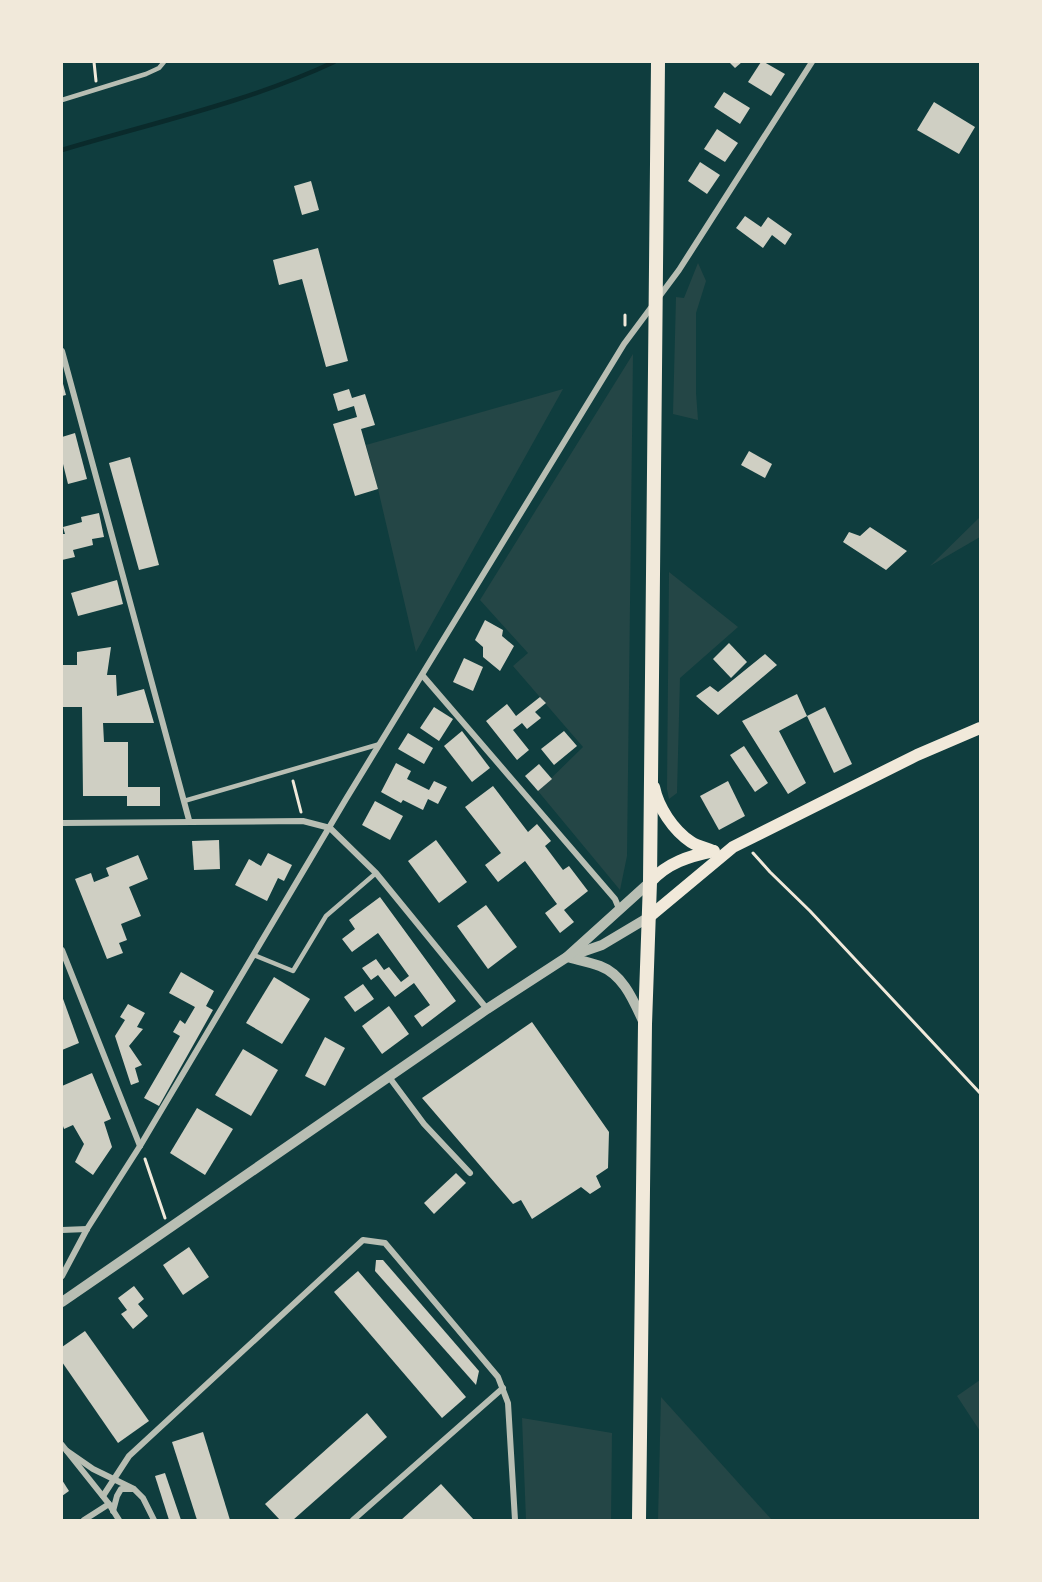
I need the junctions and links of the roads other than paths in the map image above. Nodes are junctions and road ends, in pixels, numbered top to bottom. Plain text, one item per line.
1 (164, 62) edge
2 (658, 62) edge
3 (812, 62) edge
4 (62, 100) edge
5 (656, 299) junction
6 (62, 351) edge
7 (423, 676) junction
8 (981, 728) edge
9 (380, 744) junction
10 (651, 773) junction
11 (184, 801) junction
12 (189, 820) junction
13 (62, 823) edge
14 (330, 828) junction
15 (733, 848) junction
16 (713, 851) junction
17 (376, 873) junction
18 (650, 882) junction
19 (620, 911) junction
20 (649, 917) junction
21 (62, 950) edge
22 (254, 955) junction
23 (567, 957) junction
24 (487, 1010) junction
25 (645, 1024) junction
26 (389, 1077) junction
27 (140, 1146) junction
28 (470, 1173) dead end
29 (87, 1229) junction
30 (62, 1230) edge
31 (62, 1276) edge
32 (62, 1302) edge
33 (503, 1388) junction
34 (62, 1446) edge
35 (67, 1451) junction
36 (114, 1479) junction
37 (134, 1489) junction
38 (103, 1496) junction
39 (109, 1504) junction
40 (113, 1511) junction
41 (84, 1521) edge
42 (119, 1521) edge
43 (154, 1521) edge
44 (353, 1521) edge
45 (515, 1521) edge
46 (639, 1521) edge

1 - 4 lane
2 - 5 main road
3 - 5 street
5 - 7 street
5 - 10 main road
6 - 11 street
7 - 9 street
7 - 19 street
8 - 15 main road
9 - 11 lane
9 - 14 street
10 - 16 main road
10 - 18 main road
11 - 12 street
12 - 13 street
12 - 14 street
14 - 17 street
14 - 22 street
15 - 16 main road
15 - 20 main road
16 - 18 main road
17 - 22 lane
17 - 24 street
18 - 19 street
18 - 20 main road
19 - 23 street
20 - 23 street
20 - 25 main road
21 - 27 street
22 - 27 street
23 - 24 street
23 - 25 street
24 - 26 street
25 - 46 main road
26 - 28 street
26 - 32 street
27 - 29 street
29 - 30 street
29 - 31 street
33 - 36 street
33 - 44 street
33 - 45 street
34 - 35 street
35 - 36 street
35 - 38 street
36 - 37 street
36 - 38 street
37 - 40 street
37 - 43 street
38 - 39 street
39 - 40 street
39 - 41 street
40 - 42 street

